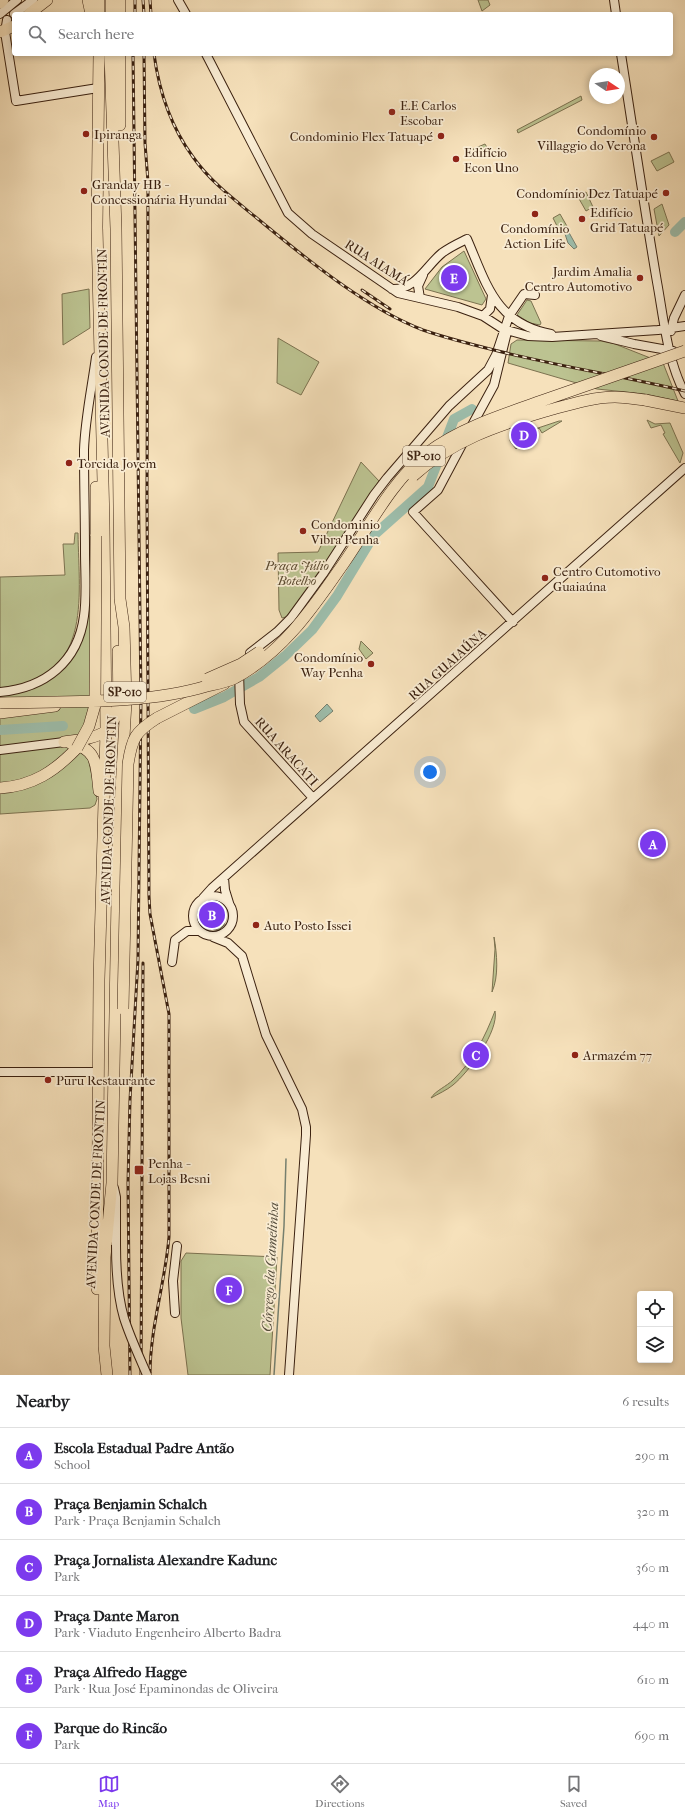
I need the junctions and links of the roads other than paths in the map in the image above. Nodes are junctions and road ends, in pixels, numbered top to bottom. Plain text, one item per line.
1 (3, 0) edge
2 (17, 0) edge
3 (33, 0) edge
4 (47, 0) edge
5 (88, 0) edge
6 (99, 0) edge
7 (111, 0) edge
8 (120, 0) edge
9 (178, 0) edge
10 (614, 0) edge
11 (0, 2) edge
12 (17, 12) edge
13 (32, 12) edge
14 (91, 12) edge
15 (99, 12) edge
16 (110, 12) edge
17 (120, 12) edge
18 (185, 12) edge
19 (616, 12) edge
20 (0, 14) edge
21 (12, 17) edge
22 (5, 27) edge
23 (99, 56) edge
24 (110, 56) edge
25 (120, 56) edge
26 (207, 56) edge
27 (621, 56) edge
28 (98, 88) junction
29 (115, 181) junction
30 (423, 275) junction
31 (392, 289) junction
32 (492, 295) junction
33 (535, 295) dead end
34 (685, 295) edge
35 (420, 298) junction
36 (662, 309) junction
37 (482, 316) junction
38 (511, 317) junction
39 (674, 318) junction
40 (685, 323) edge
41 (685, 326) edge
42 (506, 329) junction
43 (669, 329) junction
44 (642, 331) junction
45 (592, 334) junction
46 (99, 336) junction
47 (562, 336) junction
48 (634, 344) junction
49 (685, 345) edge
50 (669, 348) junction
51 (685, 352) edge
52 (685, 394) edge
53 (685, 408) edge
54 (101, 415) junction
55 (685, 468) edge
56 (380, 509) junction
57 (120, 599) junction
58 (513, 622) junction
59 (236, 676) junction
60 (0, 692) edge
61 (0, 698) edge
62 (79, 701) junction
63 (0, 703) edge
64 (0, 713) edge
65 (106, 731) junction
66 (64, 742) junction
67 (0, 750) edge
68 (0, 788) edge
69 (313, 798) junction
70 (104, 816) junction
71 (224, 878) junction
72 (203, 898) junction
73 (228, 903) junction
74 (198, 931) junction
75 (213, 937) junction
76 (172, 962) dead end
77 (0, 1072) edge
78 (99, 1072) junction
79 (114, 1098) junction
80 (112, 1183) junction
81 (177, 1246) dead end
82 (175, 1313) dead end
83 (100, 1375) edge
84 (107, 1375) edge
85 (147, 1375) edge
86 (289, 1375) edge

1 - 11 highway
2 - 20 street
3 - 12 street
4 - 13 highway
5 - 14 highway
6 - 15 highway
7 - 16 highway
8 - 17 highway
9 - 18 street
10 - 19 street
21 - 22 street
22 - 28 street
23 - 28 highway, AVENIDA CONDE DE FRONTIN
24 - 29 highway, AVENIDA CONDE DE FRONTIN
25 - 29 highway
26 - 31 street, RUA AIAMÁ
27 - 36 street
28 - 46 highway, AVENIDA CONDE DE FRONTIN
29 - 57 highway, AVENIDA CONDE DE FRONTIN
30 - 31 street
30 - 32 street
30 - 35 street
31 - 35 street, RUA AIAMÁ
32 - 37 street
32 - 38 street
33 - 38 street
34 - 39 street
35 - 37 street, RUA AIAMÁ
36 - 39 street
36 - 43 street
37 - 42 street, RUA AIAMÁ
38 - 42 street
38 - 47 street
39 - 40 street
39 - 43 street
41 - 43 street
42 - 47 street, RUA AIAMÁ
42 - 58 street
42 - 59 street
43 - 44 street
43 - 50 street
44 - 45 street
44 - 48 street
45 - 47 street
45 - 48 street
46 - 54 highway, AVENIDA CONDE DE FRONTIN
46 - 60 street
48 - 50 street
49 - 61 highway, SP-010, bridge
50 - 51 street
50 - 52 street
51 - 56 highway, SP-010, bridge
53 - 56 highway, bridge
54 - 65 highway, AVENIDA CONDE DE FRONTIN
54 - 68 highway, bridge
55 - 58 street, RUA GUAIAÚNA
56 - 59 highway, SP-010, bridge
57 - 65 highway
57 - 79 highway, AVENIDA CONDE DE FRONTIN
58 - 69 street, RUA GUAIAÚNA
59 - 62 highway, SP-010, bridge
59 - 69 street, RUA ARACATI
59 - 79 highway, bridge
62 - 63 highway, SP-010, bridge
62 - 64 highway, bridge
65 - 66 highway
65 - 70 highway, AVENIDA CONDE DE FRONTIN
66 - 67 street
66 - 70 highway
69 - 71 street, RUA GUAIAÚNA
70 - 78 highway, AVENIDA CONDE DE FRONTIN
71 - 72 street, RUA GUAIAÚNA
71 - 73 street
72 - 73 street
72 - 74 street
73 - 75 street
74 - 75 street
74 - 76 street
75 - 86 street
77 - 78 street
78 - 83 highway, AVENIDA CONDE DE FRONTIN
79 - 80 highway, AVENIDA CONDE DE FRONTIN
80 - 84 highway, AVENIDA CONDE DE FRONTIN
80 - 85 street, bridge
81 - 82 street

